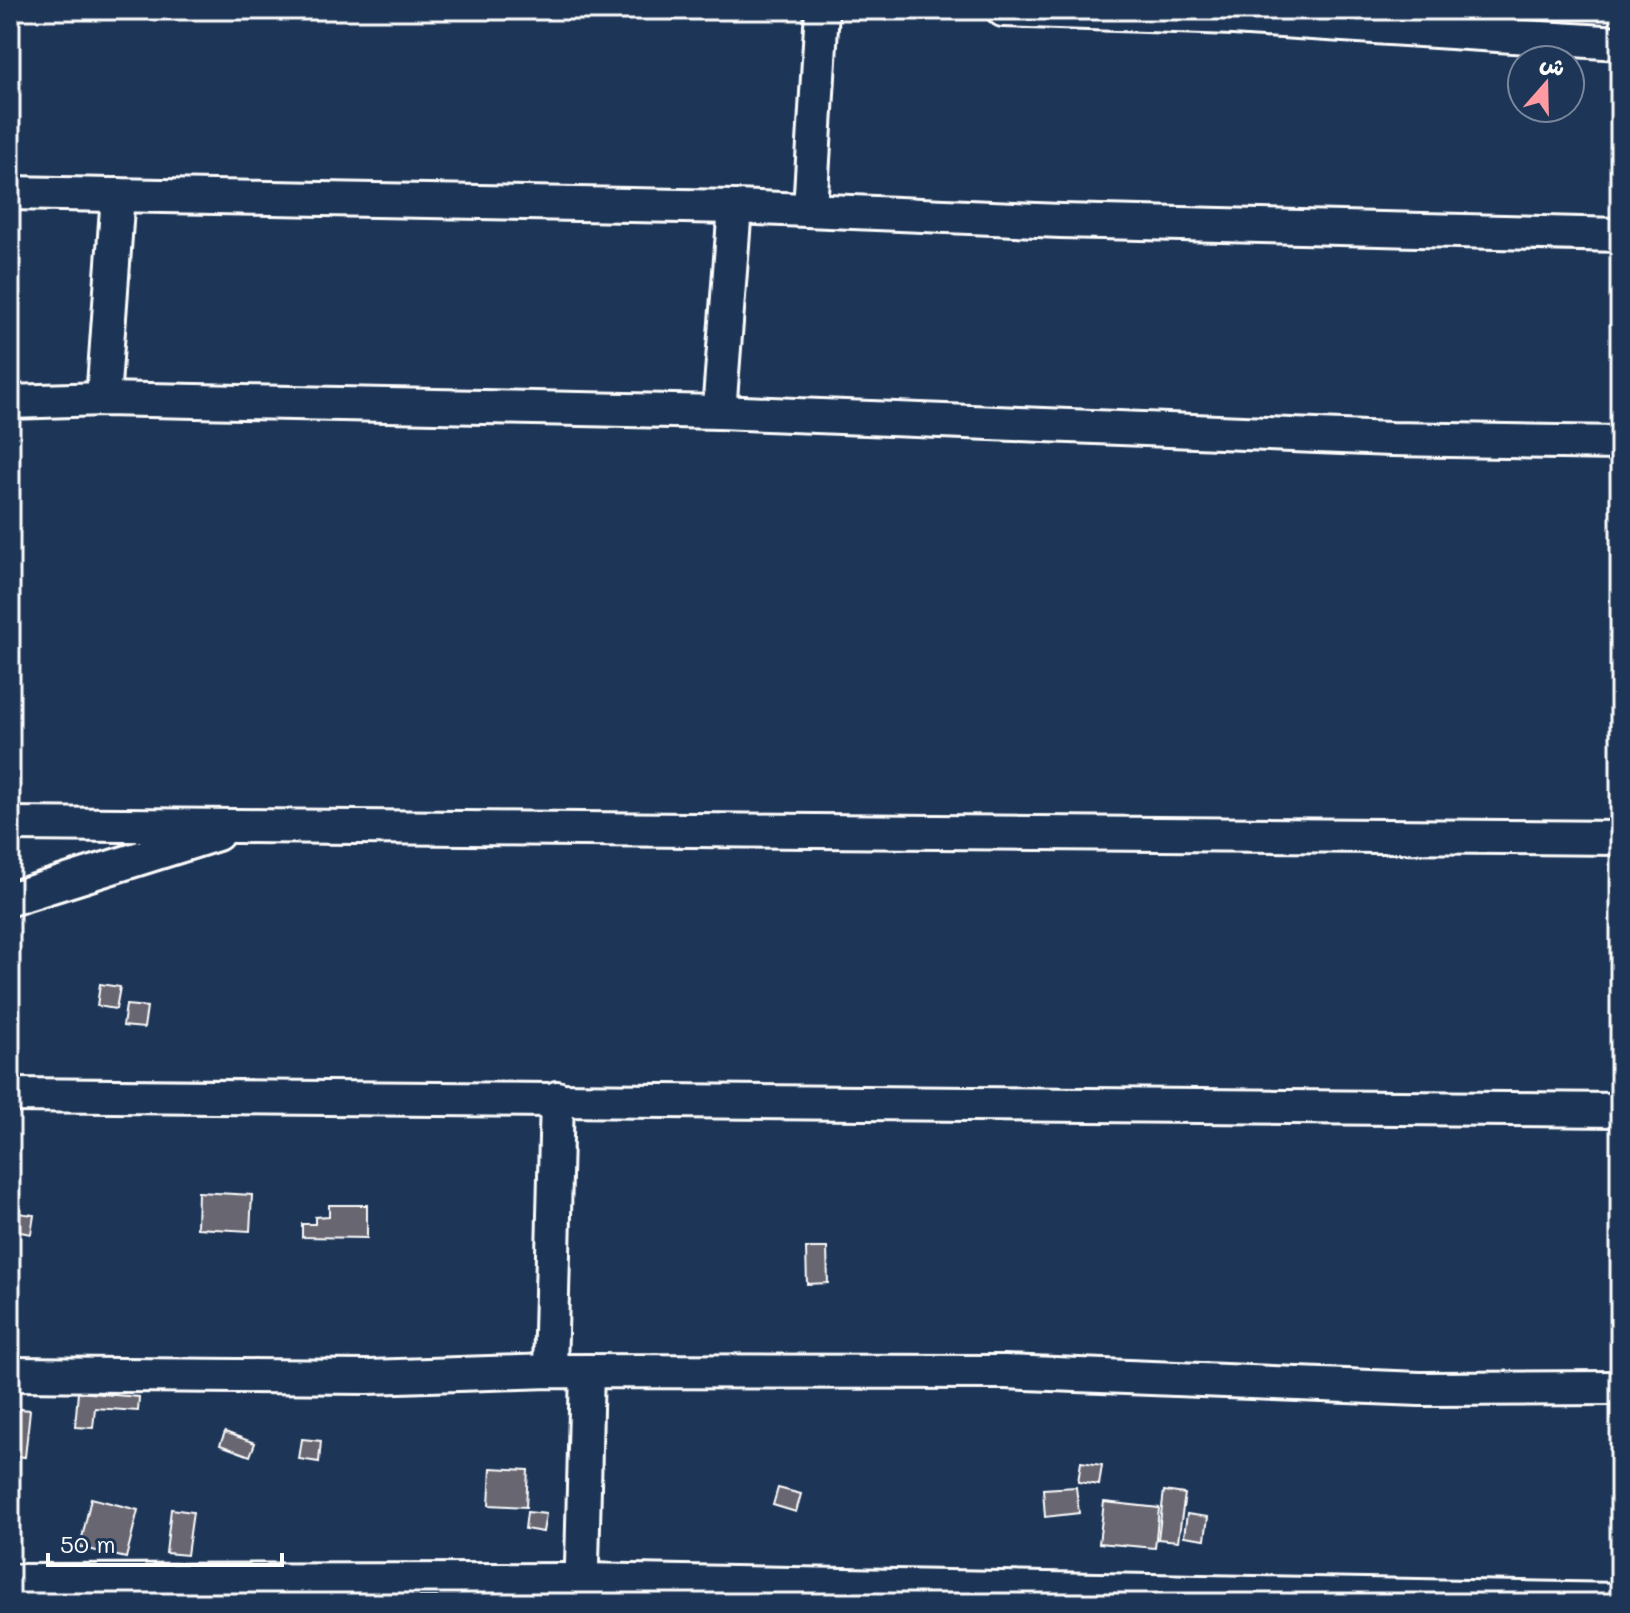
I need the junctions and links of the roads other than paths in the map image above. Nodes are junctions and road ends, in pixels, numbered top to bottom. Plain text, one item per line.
1 (822, 10) edge
2 (1005, 10) edge
3 (1620, 43) edge
4 (10, 193) edge
5 (118, 195) junction
6 (735, 207) junction
7 (810, 210) junction
8 (1620, 235) edge
9 (103, 399) junction
10 (10, 402) edge
11 (719, 412) junction
12 (1620, 443) edge
13 (10, 824) edge
14 (247, 825) junction
15 (1620, 838) edge
16 (10, 899) edge
17 (10, 1095) edge
18 (557, 1098) junction
19 (1620, 1110) edge
20 (550, 1371) junction
21 (587, 1371) junction
22 (10, 1374) edge
23 (1620, 1388) edge
24 (10, 1581) edge
25 (59, 1592) edge
26 (582, 1592) edge
27 (1620, 1600) edge

1 - 7 street
2 - 3 street
4 - 5 street
5 - 6 street
5 - 9 street
6 - 7 street
6 - 11 street
7 - 8 street
9 - 10 street
9 - 11 street
11 - 12 street
13 - 14 street
14 - 15 street
14 - 16 street
17 - 18 street
18 - 19 street
18 - 20 street
20 - 21 street
20 - 22 street
21 - 23 street
21 - 26 street
24 - 25 street
25 - 26 street
26 - 27 street

